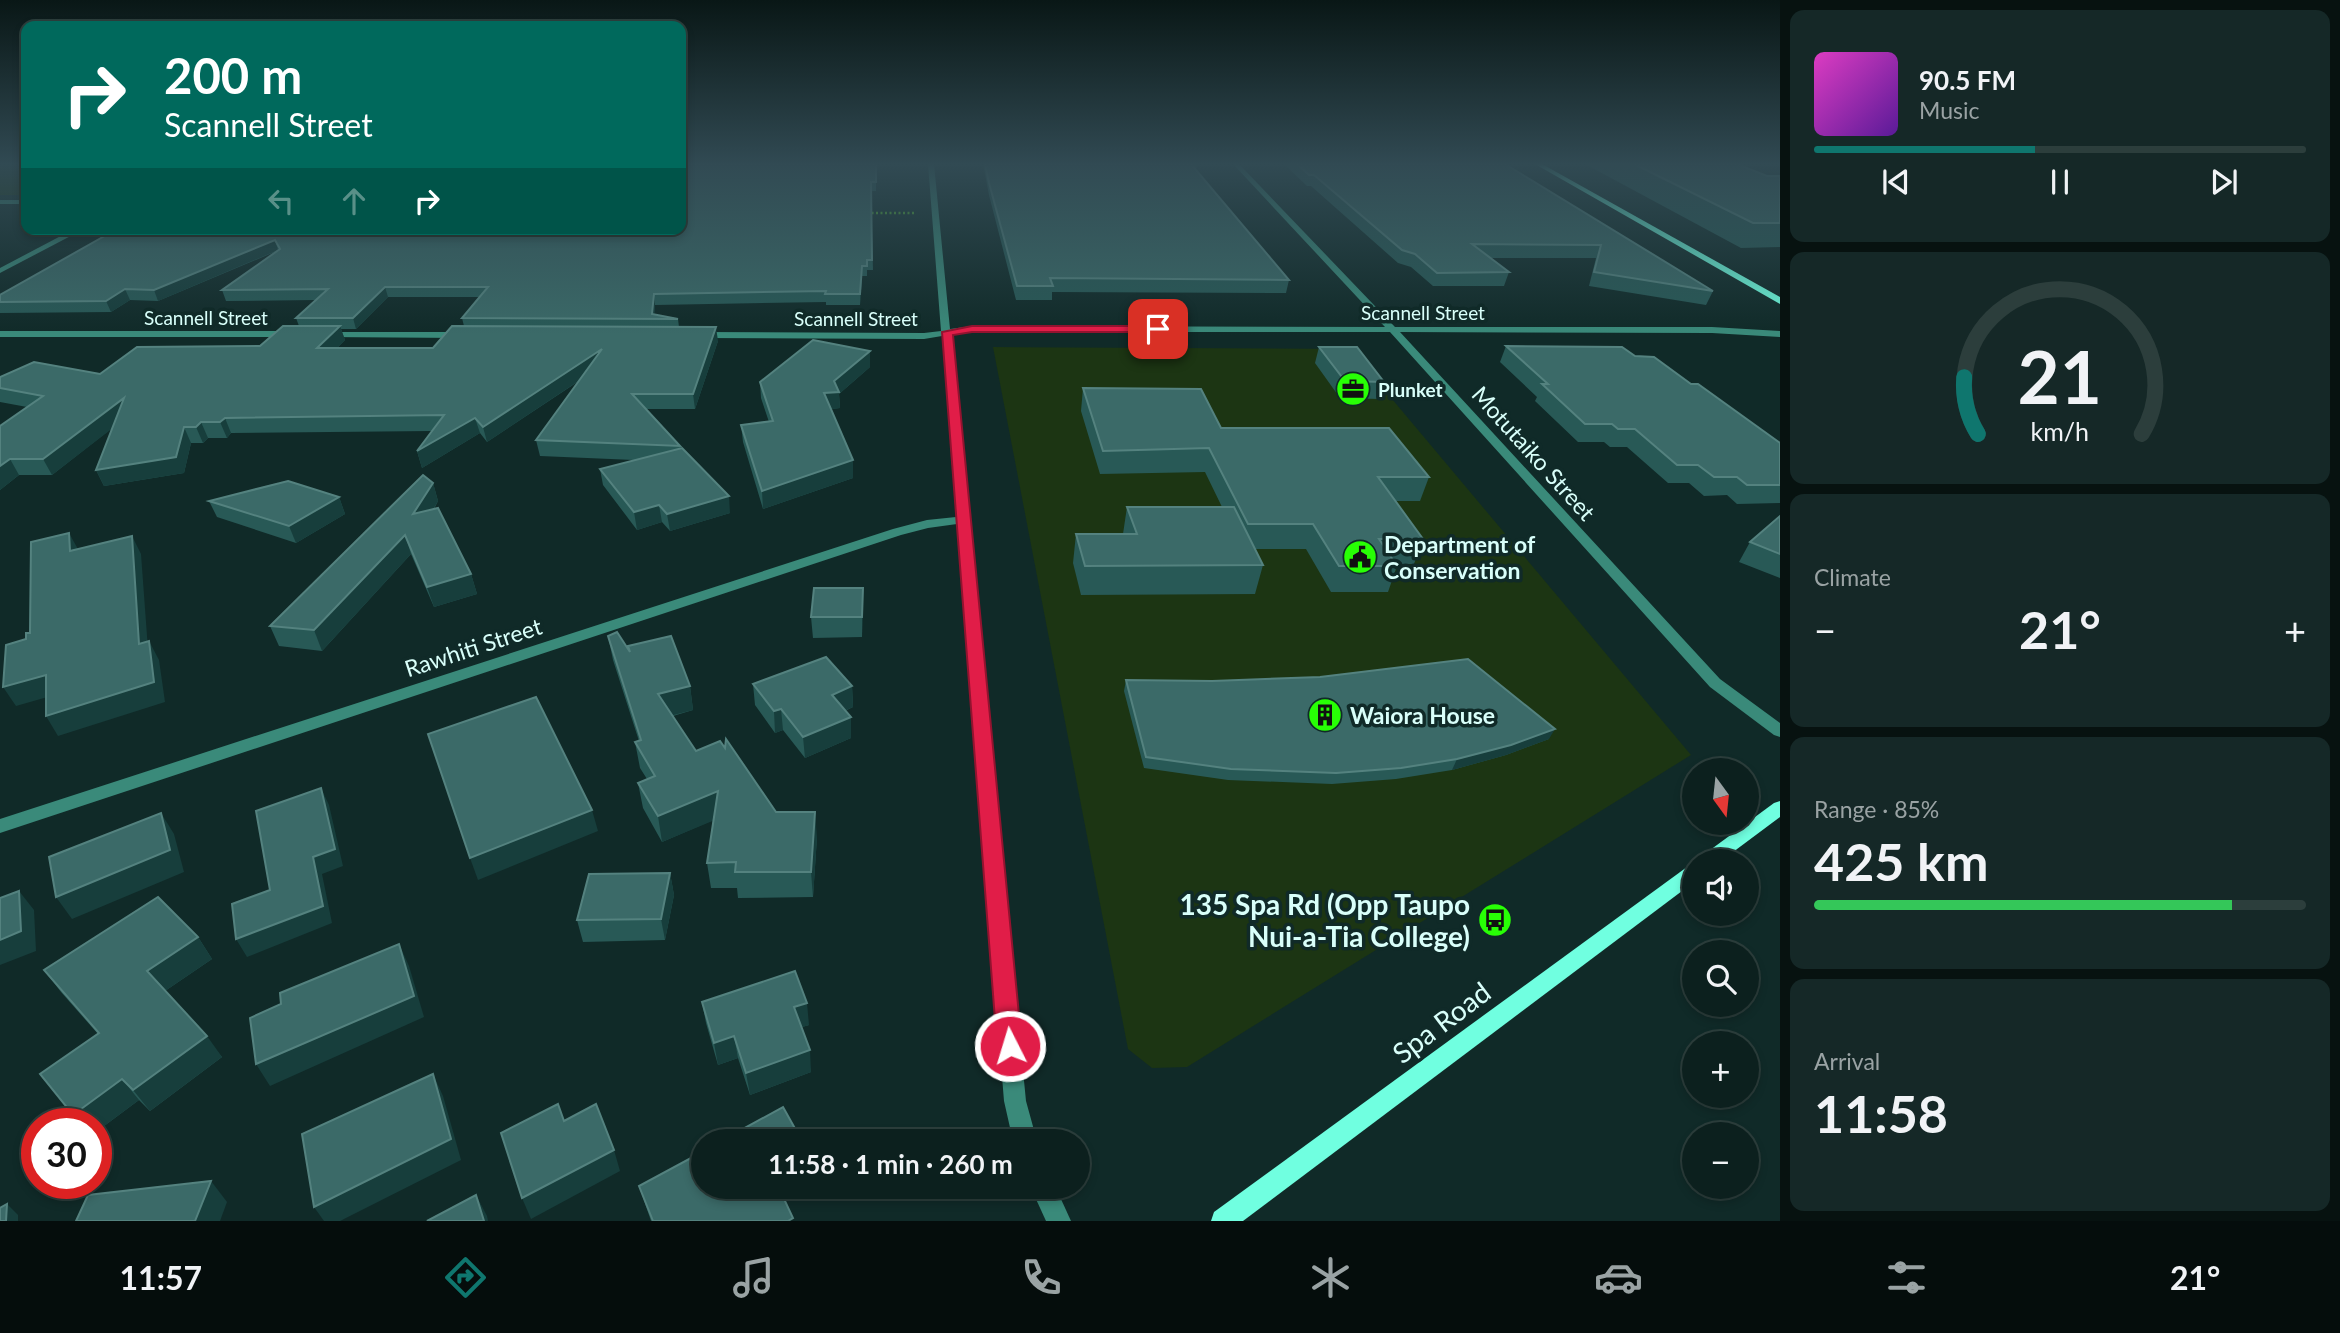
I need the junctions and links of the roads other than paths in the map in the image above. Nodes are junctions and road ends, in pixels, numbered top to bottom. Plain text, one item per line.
1 (937, 221) edge
2 (1290, 221) edge
3 (1639, 221) edge
4 (69, 235) edge
5 (0, 271) edge
6 (1780, 301) edge
7 (1780, 326) edge
8 (1392, 329) junction
9 (1713, 330) junction
10 (947, 332) junction
11 (0, 334) edge
12 (1780, 334) edge
13 (476, 335) edge
14 (686, 335) edge
15 (963, 520) junction
16 (1780, 731) edge
17 (1780, 808) edge
18 (0, 826) edge
19 (1725, 849) edge
20 (1682, 881) edge
21 (1022, 1129) edge
22 (1048, 1199) edge
23 (1059, 1221) edge
24 (1223, 1221) edge

1 - 10 street
2 - 8 street, Motutaiko Street
3 - 6 main road
4 - 5 street
7 - 9 street, Scannell Street
8 - 9 street, Scannell Street
8 - 10 street, Scannell Street
8 - 16 street, Motutaiko Street
9 - 12 street, Scannell Street
10 - 14 street, Scannell Street
10 - 15 street
11 - 13 street, Scannell Street
15 - 18 street, Rawhiti Street
15 - 21 street
17 - 19 main road
20 - 24 main road, Spa Road
22 - 23 street

